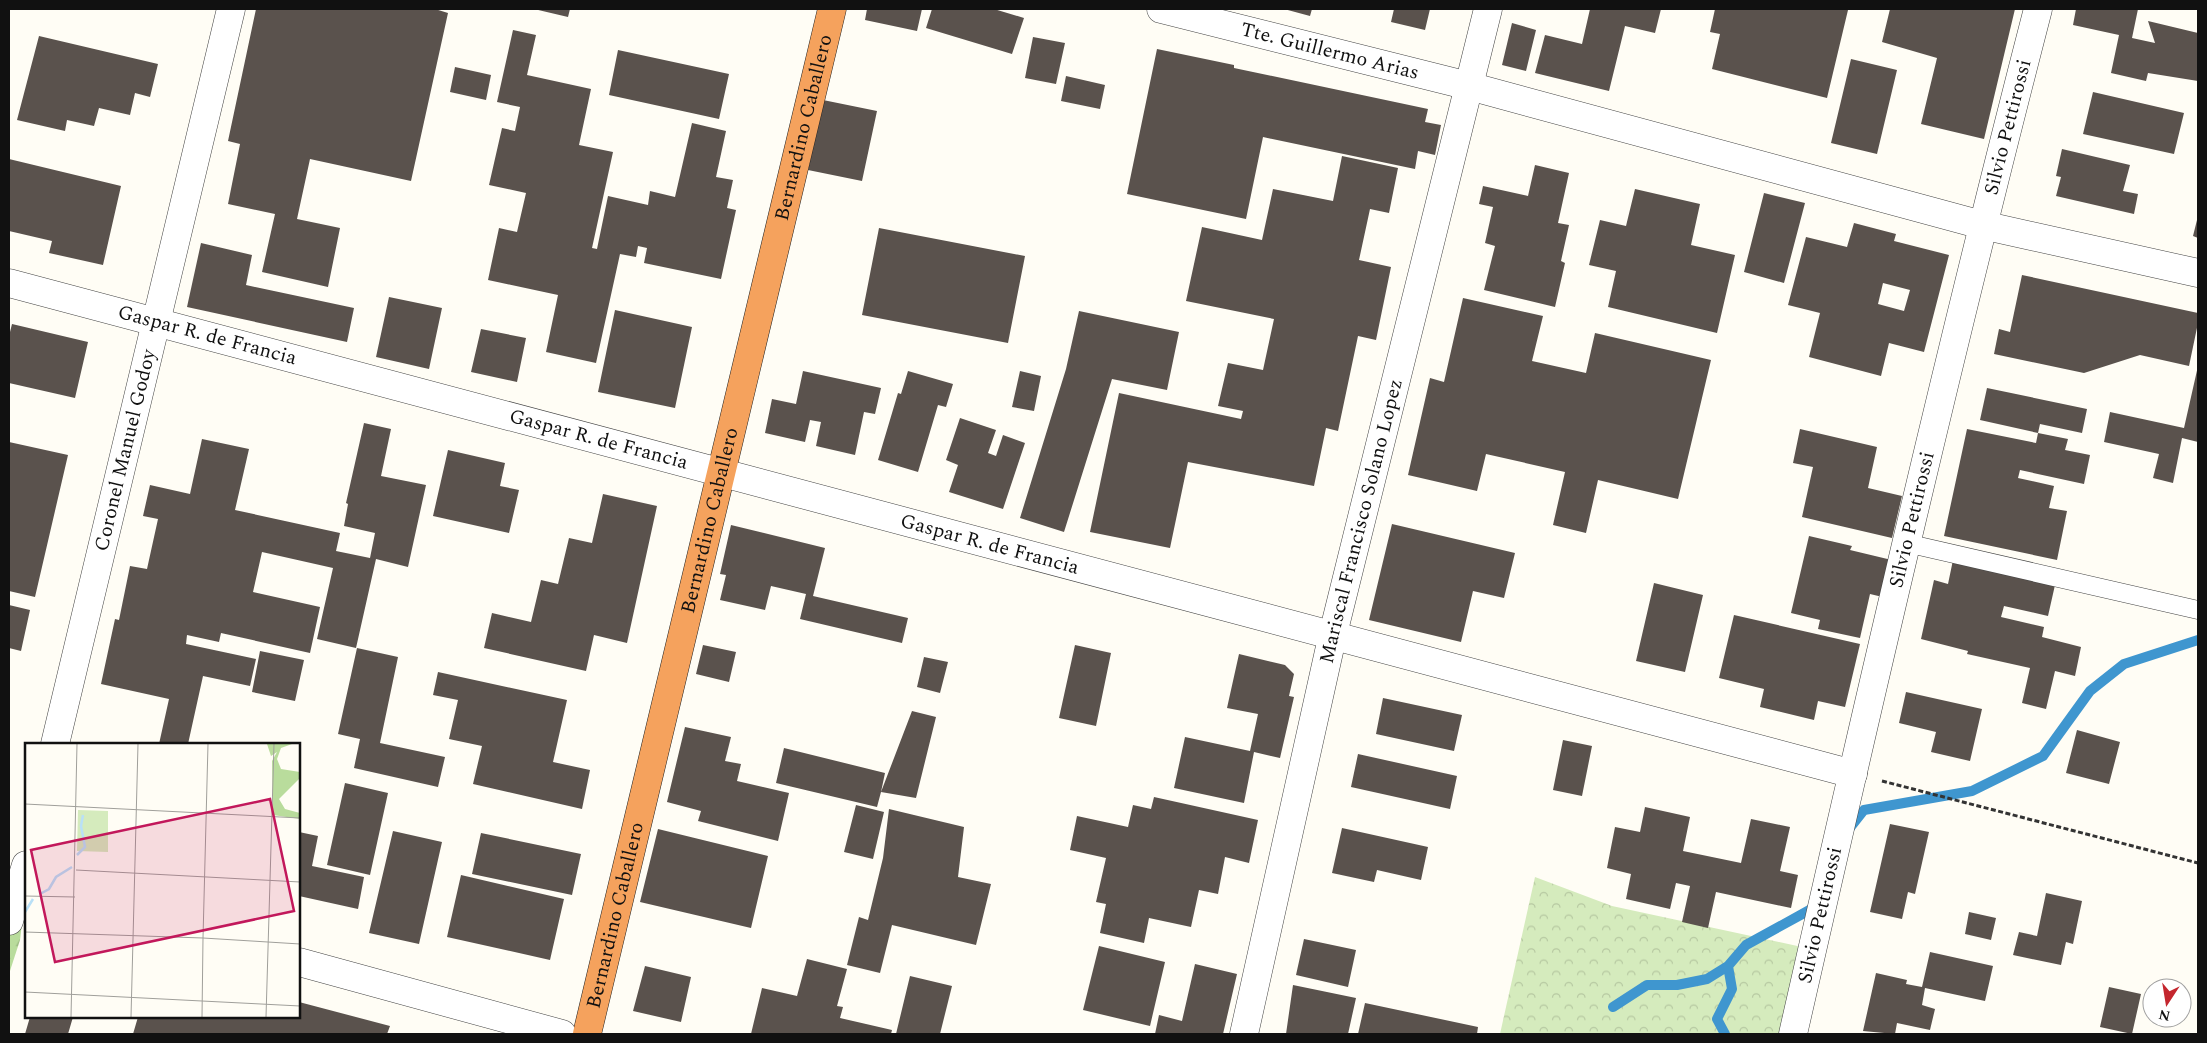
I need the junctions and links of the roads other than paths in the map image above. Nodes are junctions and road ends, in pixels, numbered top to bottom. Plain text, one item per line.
1 (231, 9) edge
2 (832, 9) edge
3 (1160, 9) edge
4 (1488, 9) edge
5 (2038, 9) edge
6 (1469, 86) junction
7 (1982, 226) junction
8 (2198, 274) edge
9 (9, 283) edge
10 (156, 321) junction
11 (722, 471) junction
12 (1906, 543) junction
13 (2198, 610) edge
14 (1332, 638) junction
15 (55, 743) edge
16 (1852, 774) junction
17 (21, 881) edge
18 (9, 921) edge
19 (300, 962) edge
20 (562, 1034) edge
21 (587, 1034) edge
22 (1244, 1034) edge
23 (1793, 1034) edge

1 - 10 street, Coronel Manuel Godoy
2 - 11 highway, Bernardino Caballero
3 - 6 street, Tte. Guillermo Arias
4 - 6 street, Mariscal Francisco Solano Lopez
5 - 7 street, Silvio Pettirossi
6 - 7 street, Tte. Guillermo Arias
6 - 14 street, Mariscal Francisco Solano Lopez
7 - 8 street, Tte. Guillermo Arias
7 - 12 street, Silvio Pettirossi
9 - 10 street, Gaspar R. de Francia
10 - 11 street, Gaspar R. de Francia
10 - 15 street, Coronel Manuel Godoy
11 - 14 street, Gaspar R. de Francia
11 - 21 highway, Bernardino Caballero
12 - 13 lane
12 - 16 street, Silvio Pettirossi
14 - 16 street, Gaspar R. de Francia
14 - 22 street, Mariscal Francisco Solano Lopez
16 - 23 street, Silvio Pettirossi
17 - 18 street
19 - 20 street

